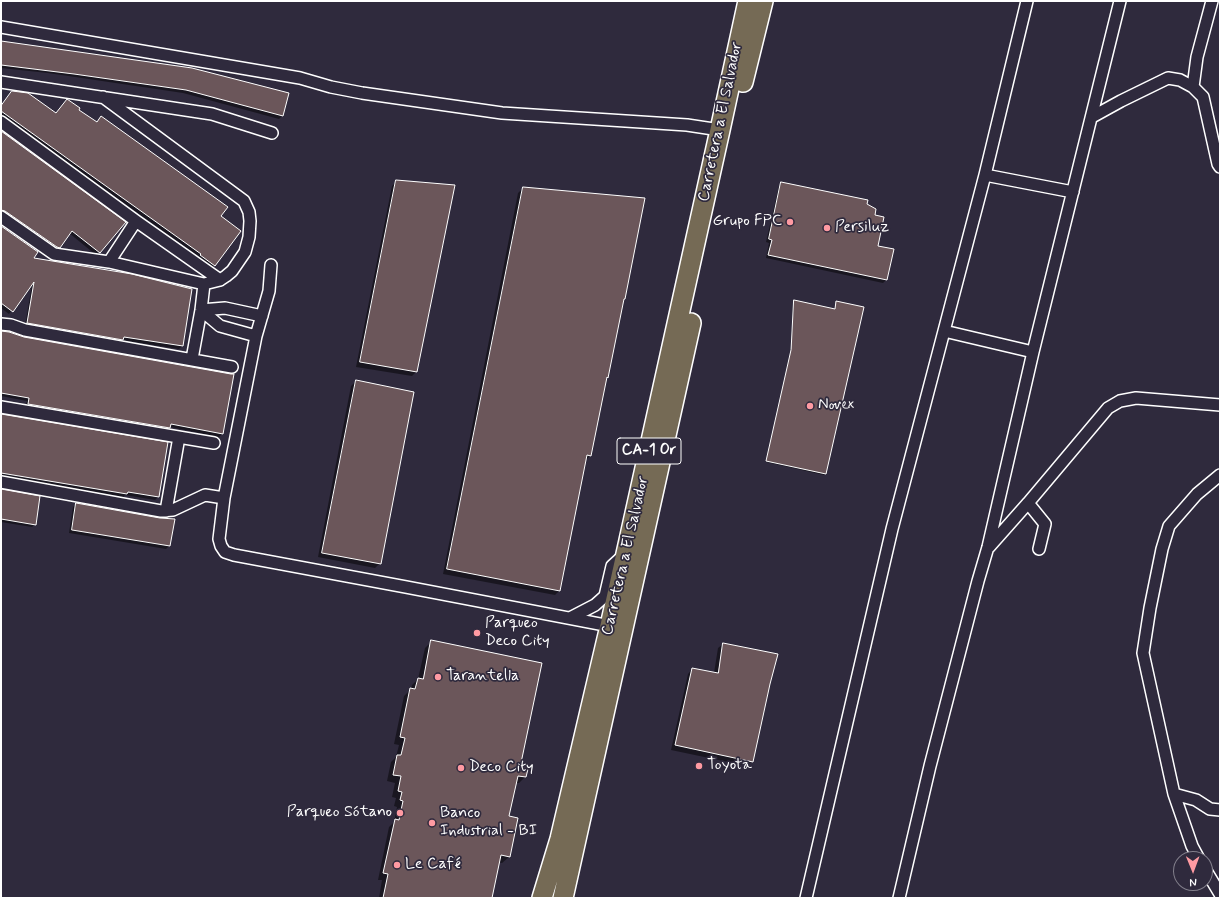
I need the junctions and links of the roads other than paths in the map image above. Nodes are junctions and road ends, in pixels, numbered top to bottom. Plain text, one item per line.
1 (748, 1) edge
2 (762, 1) edge
3 (1027, 1) edge
4 (1120, 1) edge
5 (1212, 1) edge
6 (1, 27) edge
7 (1, 82) edge
8 (1193, 88) junction
9 (103, 97) junction
10 (1092, 117) junction
11 (1, 122) edge
12 (720, 130) junction
13 (272, 133) dead end
14 (1220, 167) edge
15 (986, 175) junction
16 (1073, 192) junction
17 (1, 217) edge
18 (136, 221) junction
19 (109, 262) junction
20 (271, 265) dead end
21 (220, 280) junction
22 (204, 284) junction
23 (201, 310) junction
24 (262, 316) junction
25 (1, 317) edge
26 (6, 324) edge
27 (944, 330) junction
28 (256, 336) junction
29 (1033, 352) junction
30 (192, 359) junction
31 (232, 367) dead end
32 (1220, 405) edge
33 (1, 407) edge
34 (179, 437) junction
35 (214, 442) dead end
36 (1220, 475) edge
37 (1, 482) edge
38 (224, 498) junction
39 (1028, 503) junction
40 (166, 511) junction
41 (988, 547) junction
42 (1039, 549) dead end
43 (627, 552) junction
44 (570, 618) junction
45 (610, 626) junction
46 (1174, 794) junction
47 (1220, 810) edge
48 (1195, 851) edge
49 (1213, 884) edge
50 (1220, 894) edge
51 (542, 898) edge
52 (563, 898) edge
53 (806, 898) edge
54 (899, 898) edge

1 - 12 highway, Carretera a El Salvador / CA-1 Or
2 - 52 highway, Carretera a El Salvador / CA-1 Or
3 - 15 street
4 - 10 street
5 - 8 street
6 - 12 street
7 - 9 street
8 - 10 street
8 - 14 street
9 - 13 street
9 - 21 street
10 - 16 street
11 - 18 street
12 - 43 highway, Carretera a El Salvador / CA-1 Or
15 - 16 street
15 - 27 street
16 - 29 street
17 - 19 street
18 - 19 street
18 - 21 street
19 - 22 street
20 - 24 street
21 - 22 street
22 - 23 street
23 - 24 street
23 - 28 street
23 - 30 street
24 - 28 street
25 - 26 street
26 - 30 street
27 - 29 street
27 - 53 street
28 - 38 street
29 - 41 street
30 - 31 street
32 - 39 street
33 - 34 street
34 - 35 street
34 - 40 street
36 - 46 street
37 - 40 street
38 - 40 street
38 - 44 street
39 - 41 street
39 - 42 street
41 - 54 street
43 - 44 street
43 - 45 highway, Carretera a El Salvador / CA-1 Or
44 - 45 street
45 - 51 highway, Carretera a El Salvador / CA-1 Or
46 - 47 street
46 - 48 street
49 - 50 street

